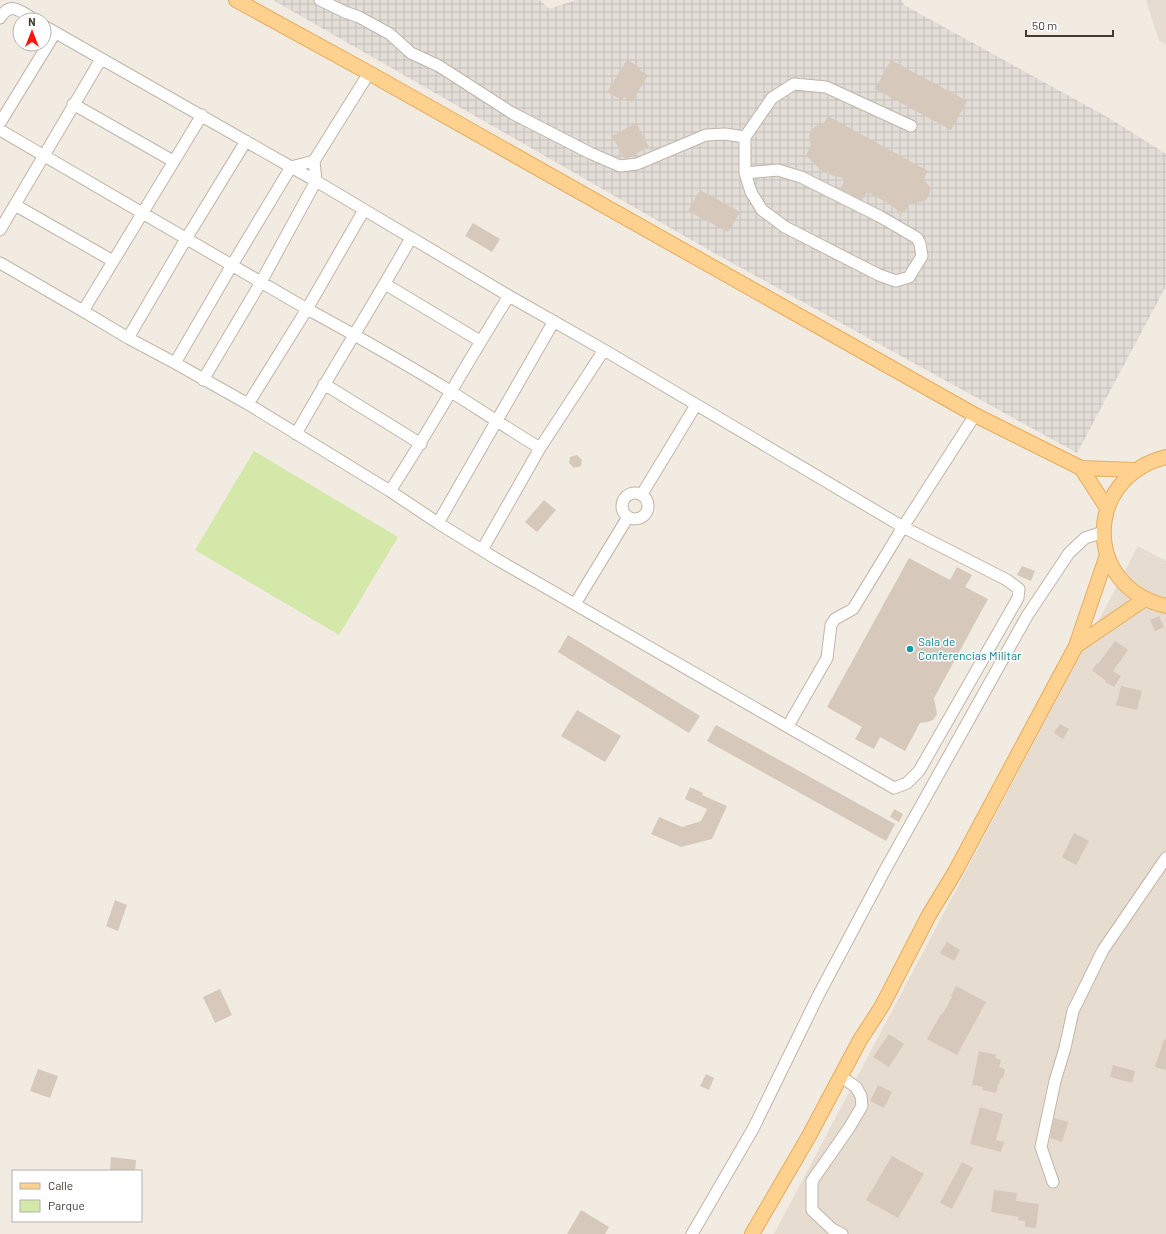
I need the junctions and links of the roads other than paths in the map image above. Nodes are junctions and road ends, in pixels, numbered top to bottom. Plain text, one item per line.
1 (236, 0) edge
2 (320, 0) edge
3 (22, 12) edge
4 (0, 18) edge
5 (52, 31) edge
6 (55, 33) junction
7 (101, 59) junction
8 (368, 73) junction
9 (73, 104) junction
10 (202, 115) junction
11 (0, 123) edge
12 (911, 126) dead end
13 (0, 130) edge
14 (745, 137) junction
15 (246, 141) junction
16 (43, 155) junction
17 (314, 161) junction
18 (173, 162) junction
19 (291, 167) junction
20 (745, 173) junction
21 (316, 181) junction
22 (15, 205) junction
23 (364, 210) junction
24 (142, 213) junction
25 (0, 230) edge
26 (186, 238) junction
27 (411, 238) junction
28 (113, 262) junction
29 (0, 263) edge
30 (232, 265) junction
31 (261, 282) junction
32 (385, 284) junction
33 (509, 296) junction
34 (307, 309) junction
35 (83, 310) junction
36 (554, 321) junction
37 (354, 335) junction
38 (128, 338) junction
39 (480, 341) junction
40 (604, 350) junction
41 (175, 363) junction
42 (203, 380) junction
43 (324, 384) junction
44 (450, 391) junction
45 (248, 404) junction
46 (696, 405) junction
47 (974, 415) junction
48 (496, 422) junction
49 (296, 434) junction
50 (420, 444) junction
51 (540, 448) junction
52 (1166, 457) edge
53 (1080, 468) junction
54 (1135, 470) junction
55 (390, 491) junction
56 (642, 494) junction
57 (1107, 508) junction
58 (628, 517) junction
59 (438, 523) junction
60 (903, 527) junction
61 (1104, 532) junction
62 (482, 550) junction
63 (1107, 555) junction
64 (1146, 599) junction
65 (575, 604) junction
66 (1166, 606) edge
67 (1076, 646) junction
68 (788, 726) junction
69 (1166, 858) edge
70 (840, 1076) junction
71 (1053, 1182) dead end
72 (692, 1234) edge
73 (752, 1234) edge
74 (842, 1234) edge

1 - 8 main road
2 - 14 street
3 - 4 street
5 - 6 street
6 - 7 street
6 - 11 street
7 - 9 street
7 - 10 street
8 - 17 street
8 - 47 main road
9 - 16 street
9 - 18 street
10 - 15 street
10 - 18 street
12 - 14 street
13 - 16 street
14 - 20 street
15 - 19 street
15 - 26 street
16 - 22 street
16 - 24 street
17 - 19 street
17 - 21 street
18 - 24 street
19 - 21 street
19 - 30 street
20 - 20 street
21 - 23 street
21 - 31 street
22 - 25 street
22 - 28 street
23 - 27 street
23 - 34 street
24 - 26 street
24 - 28 street
26 - 30 street
26 - 38 street
27 - 32 street
27 - 33 street
28 - 35 street
29 - 35 street
30 - 31 street
30 - 41 street
31 - 34 street
31 - 42 street
32 - 37 street
32 - 39 street
33 - 36 street
33 - 39 street
34 - 37 street
34 - 45 street
35 - 38 street
36 - 40 street
36 - 48 street
37 - 43 street
37 - 44 street
38 - 41 street
39 - 44 street
40 - 46 street
40 - 51 street
41 - 42 street
42 - 45 street
43 - 49 street
43 - 50 street
44 - 48 street
44 - 50 street
45 - 49 street
46 - 56 street
46 - 60 street
47 - 53 main road
47 - 60 street
48 - 51 street
48 - 59 street
49 - 55 street
50 - 55 street
51 - 62 street
52 - 54 main road
53 - 54 main road
53 - 57 main road
54 - 57 main road
55 - 59 street
56 - 58 street
56 - 58 street
57 - 61 main road
58 - 65 street
59 - 62 street
60 - 68 street
60 - 68 street
61 - 63 main road
61 - 72 street
62 - 65 street
63 - 64 main road
63 - 67 main road
64 - 66 main road
64 - 67 main road
65 - 68 street
67 - 70 main road
69 - 71 street
70 - 73 main road
70 - 74 street

